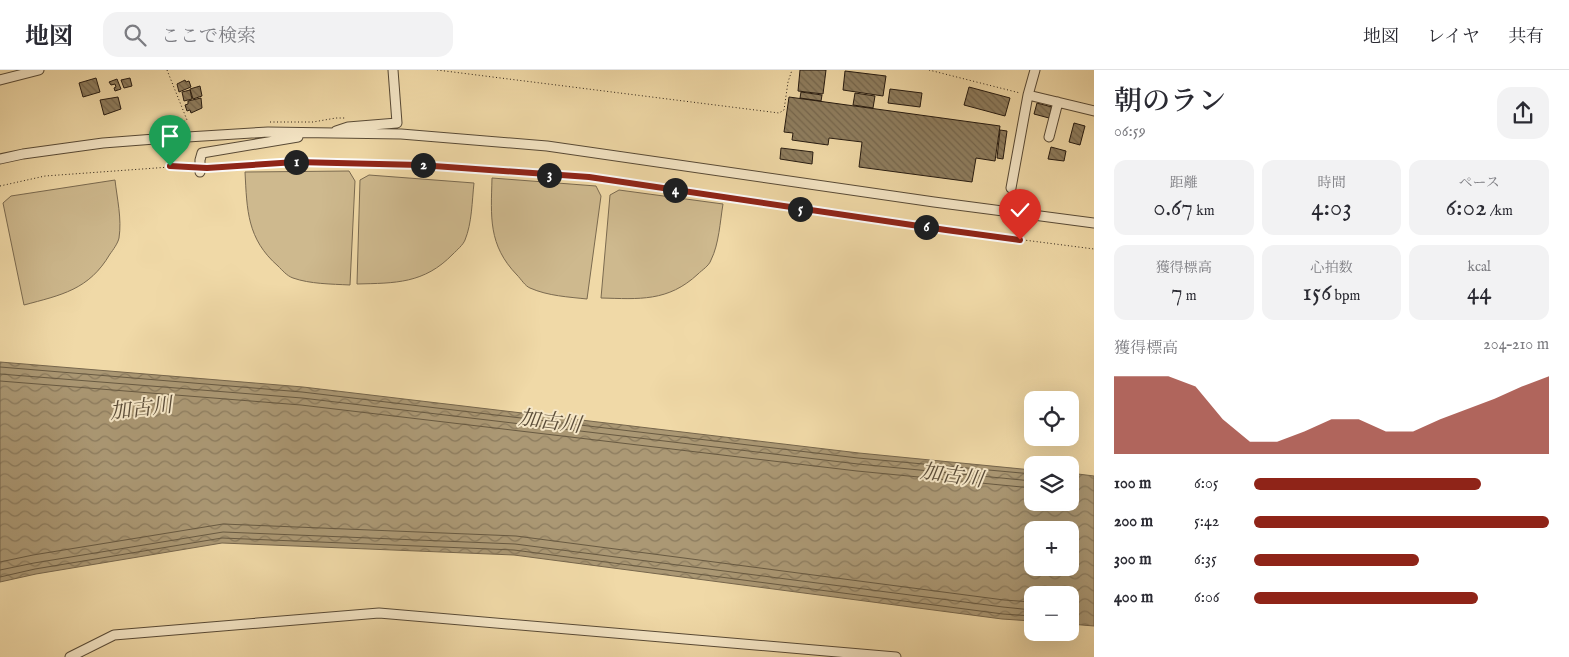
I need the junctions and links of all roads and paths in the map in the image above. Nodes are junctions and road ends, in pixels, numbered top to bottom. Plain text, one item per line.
1 (39, 70) edge
2 (167, 70) edge
3 (393, 70) edge
4 (437, 70) edge
5 (792, 70) edge
6 (929, 70) edge
7 (1035, 70) edge
8 (0, 80) edge
9 (1028, 95) junction
10 (1058, 102) junction
11 (1094, 111) edge
12 (352, 118) dead end
13 (270, 122) dead end
14 (325, 134) junction
15 (1049, 137) dead end
16 (155, 138) junction
17 (1, 158) edge
18 (199, 170) junction
19 (0, 186) edge
20 (1011, 188) dead end
21 (1094, 222) edge
22 (1094, 249) edge
23 (70, 657) edge
24 (896, 657) edge

1 - 8 street
2 - 16 path
3 - 14 street
4 - 5 path
6 - 9 path
7 - 9 street
9 - 10 street
9 - 20 street
10 - 11 street
10 - 15 street
12 - 13 path
14 - 16 street
14 - 18 street
14 - 21 street
16 - 17 street
18 - 19 path
18 - 22 path
23 - 24 street

